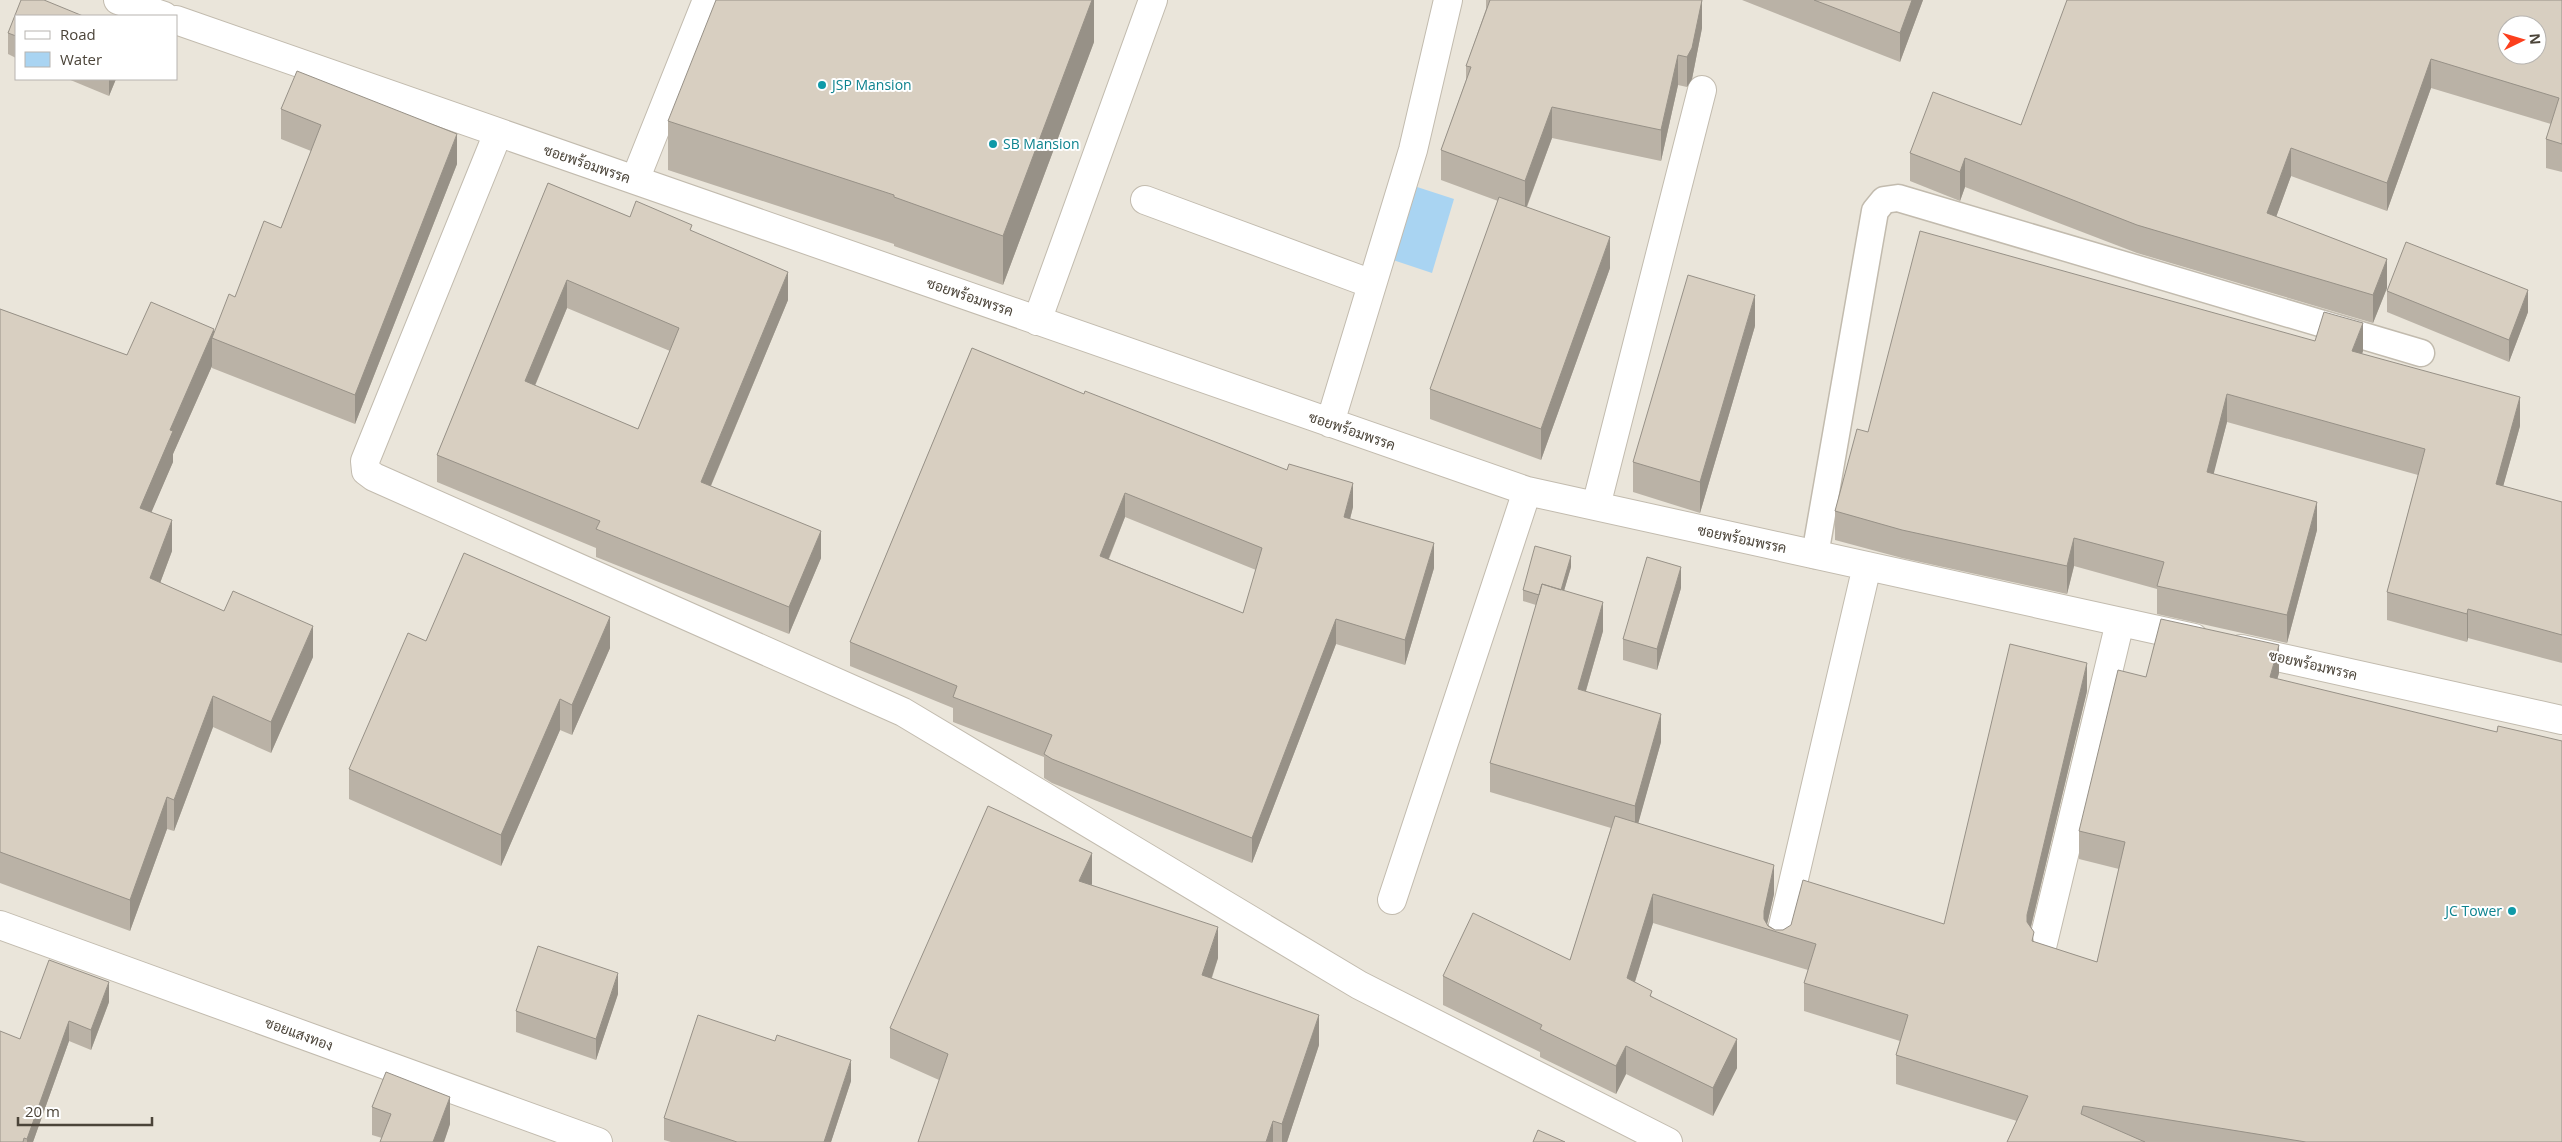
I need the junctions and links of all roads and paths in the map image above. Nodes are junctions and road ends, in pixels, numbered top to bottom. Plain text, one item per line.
1 (118, 0) edge
2 (707, 0) edge
3 (1153, 0) edge
4 (1448, 0) edge
5 (161, 15) edge
6 (178, 21) edge
7 (1702, 90) dead end
8 (498, 133) junction
9 (635, 180) junction
10 (1145, 200) dead end
11 (1372, 284) junction
12 (1037, 321) junction
13 (2421, 353) dead end
14 (1330, 423) junction
15 (1527, 492) junction
16 (1596, 506) junction
17 (1815, 555) junction
18 (1867, 566) junction
19 (2120, 622) junction
20 (2562, 720) edge
21 (1392, 900) dead end
22 (0, 925) edge
23 (1778, 943) edge
24 (2042, 947) edge
25 (598, 1142) edge
26 (1668, 1142) edge

1 - 5 street
2 - 9 street
3 - 12 street
4 - 11 street
6 - 8 street, ซอยพร้อมพรรค
7 - 16 street
8 - 9 street, ซอยพร้อมพรรค
8 - 26 street
9 - 12 street, ซอยพร้อมพรรค
10 - 11 street
11 - 14 street
12 - 14 street, ซอยพร้อมพรรค
13 - 17 lane
14 - 15 street, ซอยพร้อมพรรค
15 - 16 street, ซอยพร้อมพรรค
15 - 21 street
16 - 17 street, ซอยพร้อมพรรค
17 - 18 street, ซอยพร้อมพรรค
18 - 19 street, ซอยพร้อมพรรค
18 - 23 street
19 - 20 street, ซอยพร้อมพรรค
19 - 24 street
22 - 25 street, ซอยแสงทอง

